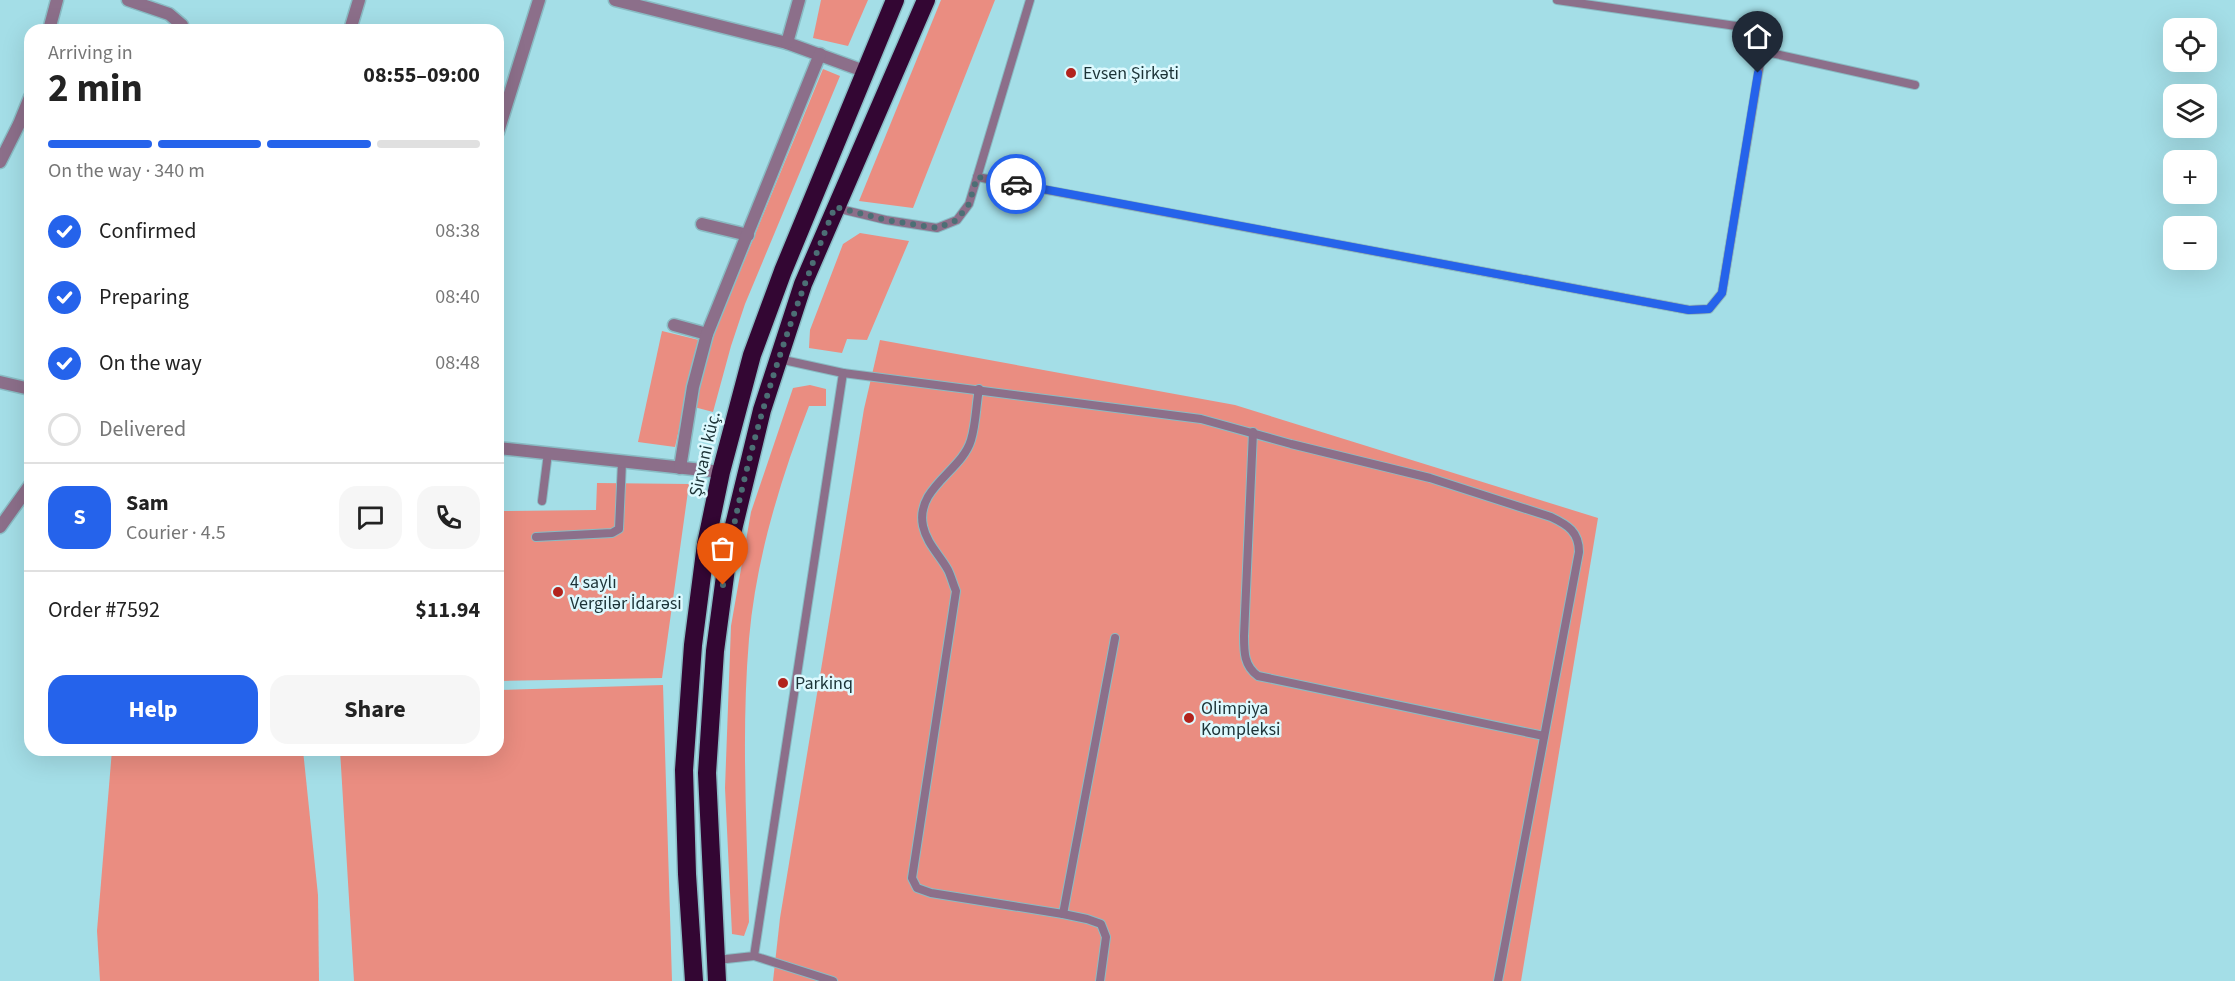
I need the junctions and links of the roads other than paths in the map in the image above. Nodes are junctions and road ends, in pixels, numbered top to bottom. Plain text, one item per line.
1 (57, 0) edge
2 (128, 0) edge
3 (359, 0) edge
4 (539, 0) edge
5 (615, 0) edge
6 (798, 0) edge
7 (895, 0) edge
8 (926, 0) edge
9 (1030, 0) edge
10 (1557, 0) edge
11 (51, 24) edge
12 (181, 24) edge
13 (352, 24) edge
14 (787, 43) junction
15 (1762, 51) junction
16 (820, 54) junction
17 (864, 71) junction
18 (1915, 85) dead end
19 (24, 112) edge
20 (504, 113) edge
21 (0, 162) edge
22 (977, 177) junction
23 (835, 207) junction
24 (702, 224) dead end
25 (748, 235) junction
26 (674, 325) dead end
27 (707, 334) junction
28 (777, 359) junction
29 (843, 373) junction
30 (0, 382) edge
31 (24, 388) edge
32 (979, 389) junction
33 (1252, 432) junction
34 (504, 449) edge
35 (548, 453) junction
36 (622, 462) junction
37 (680, 468) junction
38 (721, 472) junction
39 (24, 493) edge
40 (542, 501) dead end
41 (0, 527) edge
42 (536, 537) dead end
43 (1115, 638) dead end
44 (1544, 736) junction
45 (1063, 914) junction
46 (754, 956) junction
47 (715, 960) junction
48 (694, 981) edge
49 (717, 981) edge
50 (833, 981) edge
51 (1100, 981) edge
52 (1498, 981) edge

1 - 11 street
2 - 12 street
3 - 13 street
4 - 20 street
5 - 14 street
6 - 14 street
7 - 17 highway, Şirvani küç.
8 - 23 highway
9 - 22 lane
10 - 15 lane
14 - 16 street
15 - 18 lane
15 - 22 lane
16 - 17 street
16 - 25 street
17 - 38 highway, Şirvani küç.
19 - 21 street
22 - 23 lane
23 - 28 highway
24 - 25 street
25 - 27 street
26 - 27 street
27 - 37 street
28 - 29 lane
28 - 47 highway
29 - 32 lane
29 - 46 lane
30 - 31 street
32 - 33 lane
32 - 45 lane
33 - 44 lane
33 - 44 lane
34 - 35 street
35 - 36 street
35 - 40 lane
36 - 37 street
36 - 42 lane
37 - 38 street
38 - 48 highway, Şirvani küç.
39 - 41 street
43 - 45 lane
44 - 52 lane
45 - 51 lane
46 - 47 lane
46 - 50 lane
47 - 49 highway

